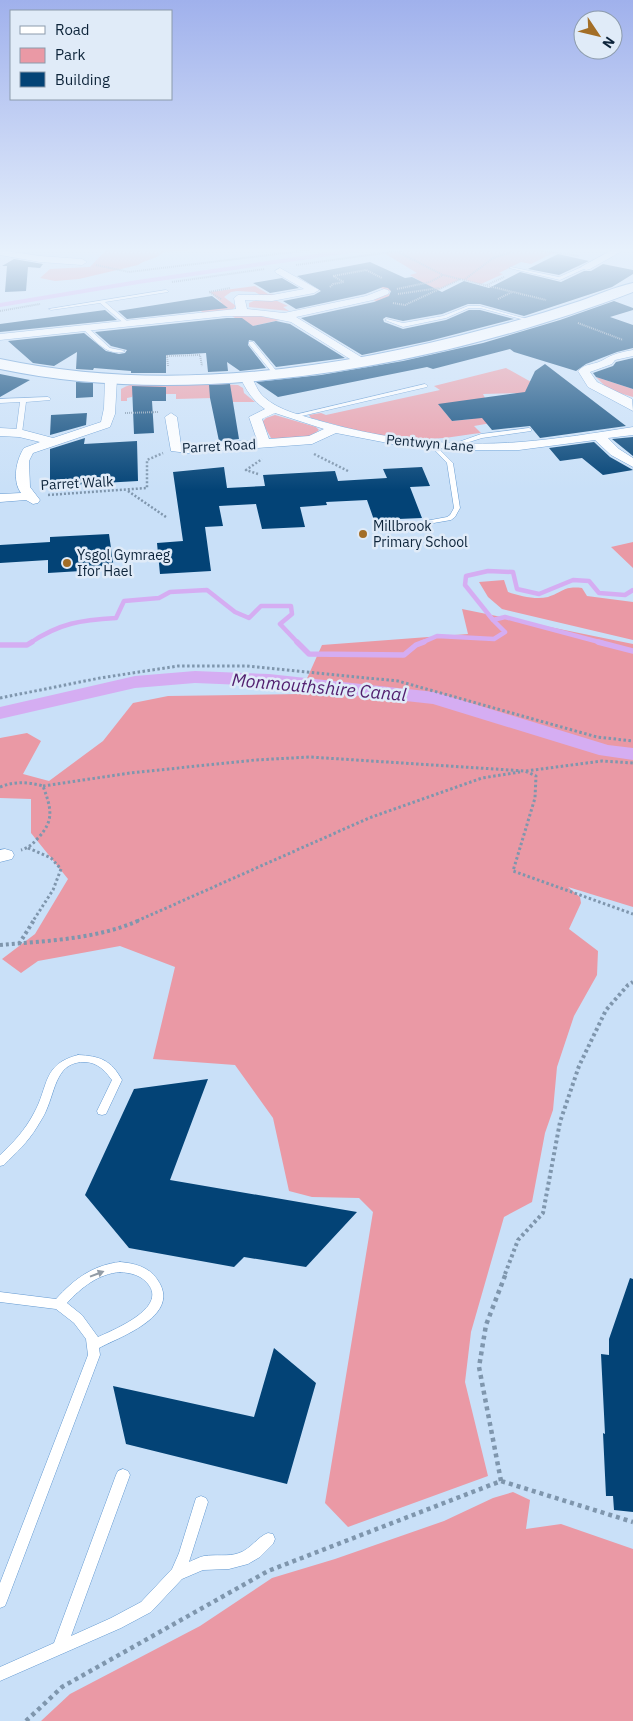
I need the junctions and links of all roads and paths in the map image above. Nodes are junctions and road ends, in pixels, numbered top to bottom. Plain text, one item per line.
1 (63, 330) edge
2 (88, 330) edge
3 (311, 330) edge
4 (498, 330) edge
5 (598, 330) edge
6 (0, 337) edge
7 (625, 341) dead end
8 (251, 343) dead end
9 (122, 351) dead end
10 (633, 353) edge
11 (362, 362) junction
12 (0, 364) edge
13 (276, 374) junction
14 (246, 377) junction
15 (205, 378) junction
16 (111, 379) junction
17 (170, 380) junction
18 (425, 386) dead end
19 (48, 399) dead end
20 (23, 400) junction
21 (0, 401) edge
22 (631, 402) edge
23 (275, 409) junction
24 (109, 413) junction
25 (293, 416) junction
26 (171, 417) joint
27 (334, 429) junction
28 (529, 430) dead end
29 (633, 431) edge
30 (0, 432) edge
31 (19, 433) junction
32 (598, 436) junction
33 (53, 442) junction
34 (432, 444) junction
35 (453, 445) junction
36 (175, 448) junction
37 (267, 449) junction
38 (633, 463) edge
39 (258, 474) dead end
40 (124, 491) junction
41 (0, 498) edge
42 (32, 498) junction
43 (166, 517) dead end
44 (422, 523) dead end
45 (0, 698) edge
46 (633, 741) edge
47 (633, 763) edge
48 (525, 771) junction
49 (44, 786) junction
50 (0, 787) edge
51 (28, 848) junction
52 (2, 855) edge
53 (633, 914) edge
54 (19, 944) junction
55 (0, 945) edge
56 (633, 982) edge
57 (102, 1111) dead end
58 (0, 1162) edge
59 (0, 1296) edge
60 (59, 1304) junction
61 (93, 1345) junction
62 (123, 1475) dead end
63 (501, 1481) junction
64 (201, 1502) dead end
65 (633, 1522) edge
66 (268, 1539) dead end
67 (177, 1574) junction
68 (0, 1601) edge
69 (59, 1648) junction
70 (0, 1674) edge
71 (26, 1721) edge

1 - 6 street
2 - 9 lane
3 - 11 street
4 - 11 street
5 - 7 path
8 - 13 lane
10 - 22 street
11 - 13 street
12 - 16 street
13 - 14 street
14 - 15 street
14 - 23 street, Pentwyn Lane
15 - 17 street
15 - 17 path
16 - 17 street
16 - 24 street
18 - 25 lane
19 - 20 lane
20 - 21 lane
20 - 31 lane
23 - 25 street, Pentwyn Lane
23 - 37 street, Parret Road
24 - 26 path
24 - 33 street
25 - 27 street, Pentwyn Lane
26 - 36 street, Parret Road
27 - 34 street, Pentwyn Lane
27 - 37 street, Parret Road
28 - 35 lane
29 - 32 street, Pentwyn Lane
30 - 31 street
31 - 33 street
32 - 35 street, Pentwyn Lane
32 - 38 street
33 - 42 street
34 - 35 street, Pentwyn Lane
34 - 44 lane
36 - 37 street, Parret Road
36 - 40 path, Parret Walk
37 - 39 path
40 - 42 path, Parret Walk
40 - 43 path
41 - 42 street
45 - 46 path
47 - 48 path
48 - 49 path
48 - 53 path
48 - 54 path
49 - 50 path
49 - 51 path
51 - 52 path
51 - 54 path
54 - 55 path
56 - 63 path
57 - 58 lane
59 - 60 lane
60 - 61 lane
60 -> 61 lane
61 - 68 lane
62 - 69 lane
63 - 65 path
63 - 71 path
64 - 67 lane
66 - 67 lane
67 - 69 lane
69 - 70 lane

